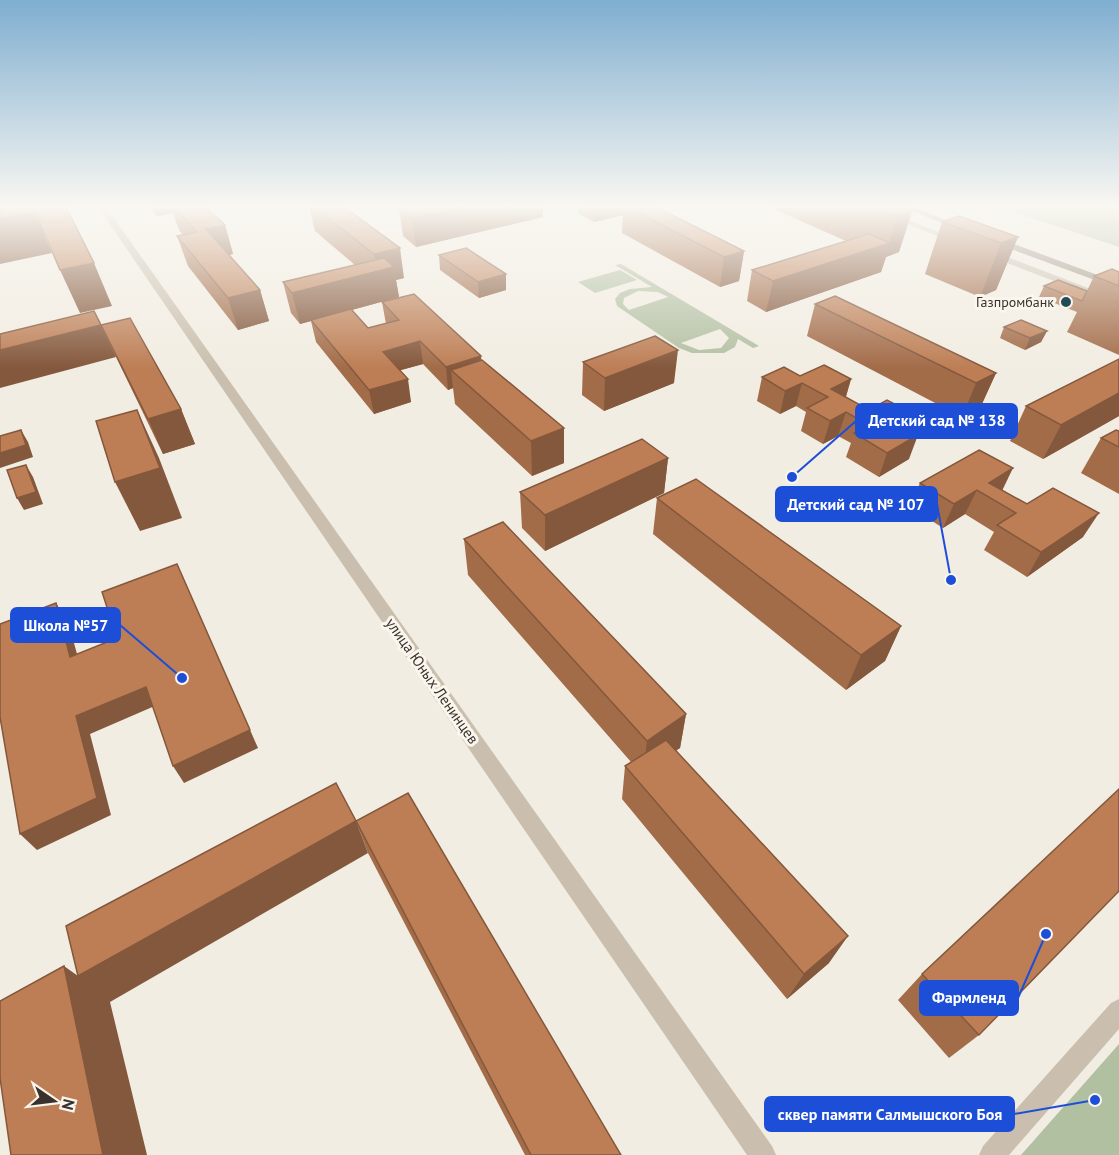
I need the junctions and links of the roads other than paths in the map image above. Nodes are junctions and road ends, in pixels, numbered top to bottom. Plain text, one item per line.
1 (140, 261) edge
2 (1009, 261) edge
3 (1051, 261) edge
4 (1119, 286) edge
5 (1119, 303) edge
6 (1119, 1011) edge
7 (763, 1155) edge
8 (992, 1155) edge

1 - 7 street, улица Юных Ленинцев
2 - 5 street
3 - 4 main road
6 - 8 street

